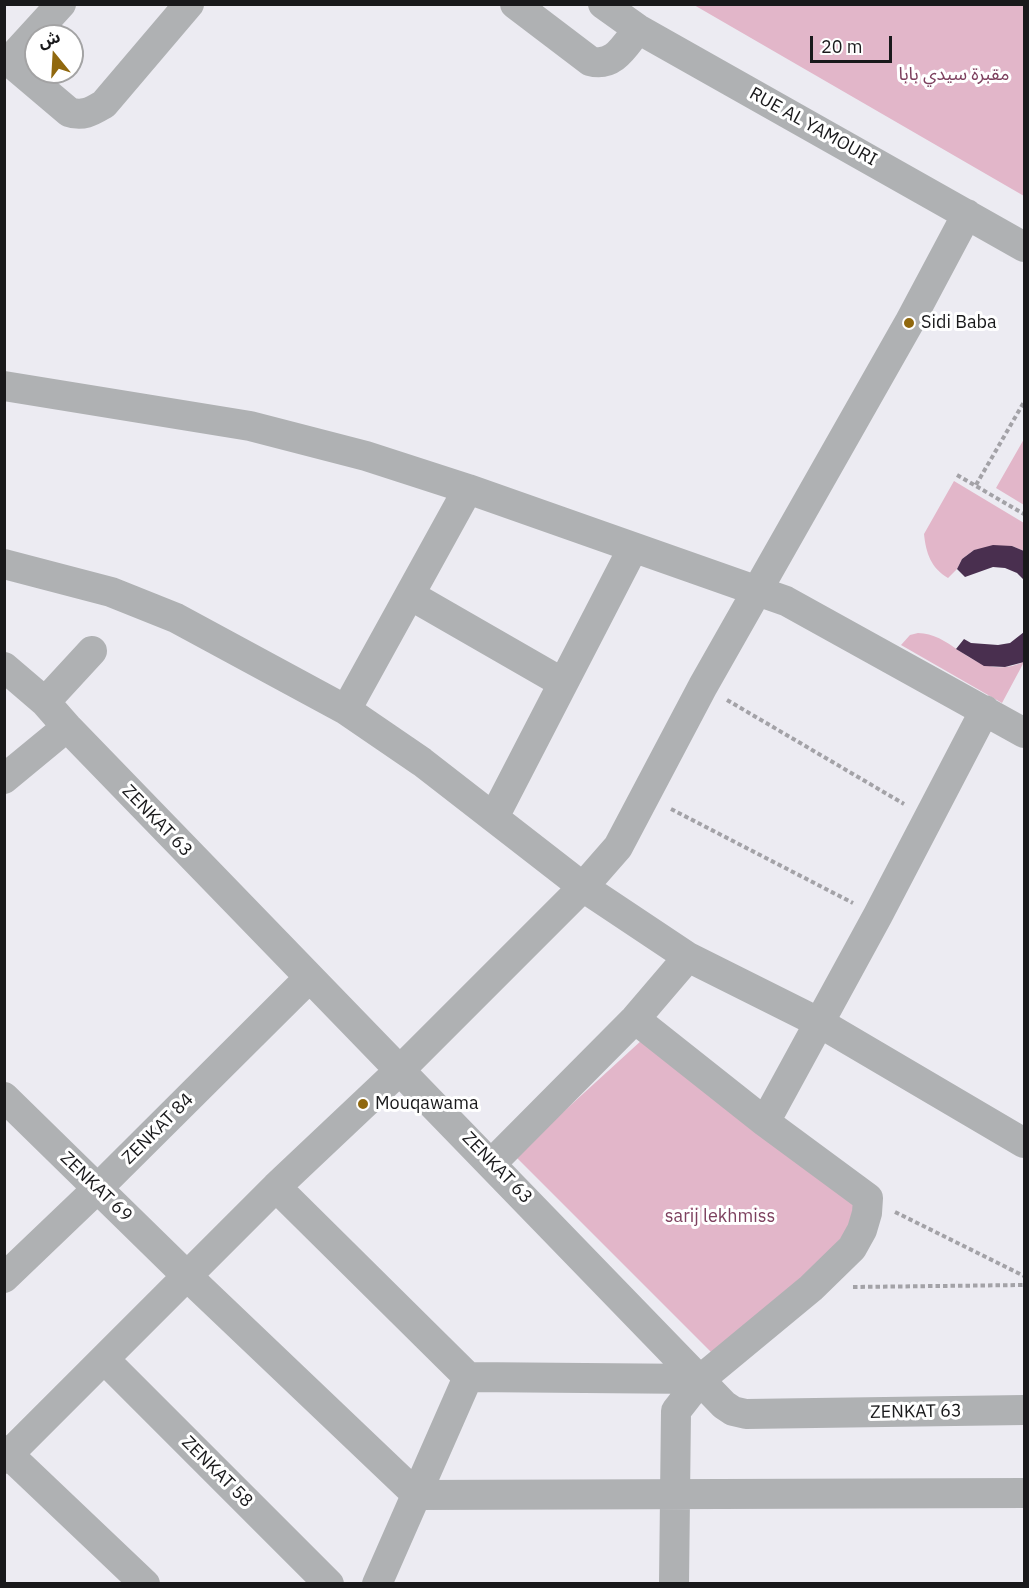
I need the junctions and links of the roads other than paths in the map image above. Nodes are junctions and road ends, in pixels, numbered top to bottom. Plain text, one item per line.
1 (61, 4) edge
2 (189, 4) edge
3 (515, 4) edge
4 (603, 4) edge
5 (638, 28) junction
6 (7, 59) edge
7 (967, 214) junction
8 (1024, 247) edge
9 (4, 386) edge
10 (468, 489) junction
11 (633, 548) junction
12 (4, 564) edge
13 (756, 591) junction
14 (410, 595) junction
15 (92, 651) dead end
16 (4, 667) edge
17 (563, 682) junction
18 (45, 702) junction
19 (346, 710) junction
20 (985, 710) junction
21 (67, 727) junction
22 (1024, 733) edge
23 (4, 778) edge
24 (494, 817) junction
25 (583, 887) junction
26 (688, 957) junction
27 (309, 978) junction
28 (635, 1019) junction
29 (819, 1023) junction
30 (400, 1070) junction
31 (4, 1097) edge
32 (765, 1122) junction
33 (1024, 1143) edge
34 (492, 1163) junction
35 (276, 1187) junction
36 (97, 1189) junction
37 (187, 1276) junction
38 (4, 1278) edge
39 (105, 1360) junction
40 (468, 1377) junction
41 (701, 1379) junction
42 (1024, 1410) edge
43 (6, 1454) edge
44 (674, 1493) junction
45 (1024, 1493) edge
46 (417, 1496) junction
47 (145, 1584) edge
48 (329, 1584) edge
49 (377, 1584) edge
50 (674, 1584) edge

1 - 6 street
2 - 6 street
3 - 5 street
4 - 5 street, RUE AL YAMOURI
5 - 7 street, RUE AL YAMOURI
7 - 8 street, RUE AL YAMOURI
7 - 13 street
9 - 10 street
10 - 11 street
10 - 14 street
11 - 13 street
11 - 17 street
12 - 19 street
13 - 20 street
13 - 25 street
14 - 17 street
14 - 19 street
15 - 18 street
16 - 18 street, ZENKAT 63
17 - 24 street
18 - 21 street, ZENKAT 63
19 - 24 street
20 - 22 street
20 - 29 street
21 - 23 street
21 - 27 street, ZENKAT 63
24 - 25 street
25 - 26 street
25 - 30 street
26 - 28 street
26 - 29 street
27 - 30 street, ZENKAT 63
27 - 36 street, ZENKAT 84
28 - 32 street
28 - 34 street
29 - 32 street
29 - 33 street
30 - 34 street, ZENKAT 63
30 - 35 street
31 - 36 street, ZENKAT 69
32 - 41 street
34 - 41 street, ZENKAT 63
35 - 37 street
35 - 40 street
36 - 37 street, ZENKAT 69
36 - 38 street, ZENKAT 84
37 - 39 street
37 - 46 street, ZENKAT 69
39 - 43 street
39 - 48 street, ZENKAT 58
40 - 41 street
40 - 46 street
41 - 42 street, ZENKAT 63
41 - 44 street
43 - 47 street
44 - 45 street
44 - 46 street
44 - 50 street
46 - 49 street

